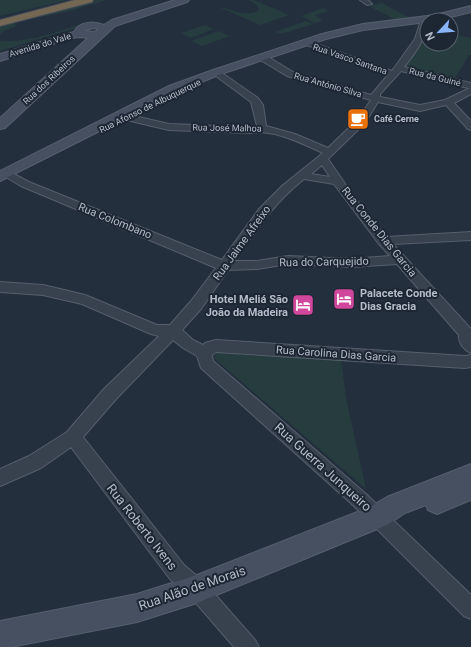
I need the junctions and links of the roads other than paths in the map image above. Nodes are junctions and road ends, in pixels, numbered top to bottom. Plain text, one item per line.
1 (80, 0) edge
2 (88, 0) edge
3 (174, 0) edge
4 (184, 0) edge
5 (363, 0) edge
6 (369, 4) dead end
7 (419, 20) edge
8 (0, 22) edge
9 (98, 30) junction
10 (82, 33) junction
11 (329, 36) junction
12 (419, 37) edge
13 (308, 44) junction
14 (0, 54) edge
15 (0, 58) edge
16 (263, 58) junction
17 (396, 71) junction
18 (219, 74) junction
19 (471, 86) edge
20 (471, 91) edge
21 (376, 99) junction
22 (448, 102) junction
23 (123, 116) junction
24 (0, 119) edge
25 (0, 125) edge
26 (471, 127) edge
27 (262, 128) junction
28 (326, 156) junction
29 (302, 176) junction
30 (4, 178) edge
31 (338, 181) junction
32 (471, 236) edge
33 (383, 241) junction
34 (400, 260) junction
35 (224, 266) junction
36 (0, 287) edge
37 (173, 331) junction
38 (470, 339) edge
39 (204, 353) junction
40 (471, 361) edge
41 (73, 437) junction
42 (471, 475) edge
43 (0, 478) edge
44 (471, 490) edge
45 (378, 516) junction
46 (197, 589) junction
47 (471, 609) edge
48 (0, 635) edge
49 (248, 647) edge

1 - 8 highway
2 - 8 highway
3 - 9 street, Avenida do Vale
4 - 9 street, Avenida do Vale
5 - 6 street
7 - 11 street, Rua Afonso de Albuquerque
9 - 10 street, Avenida do Vale
9 - 25 street, Rua dos Ribeiros
10 - 14 street, Avenida do Vale
10 - 15 street, Avenida do Vale
10 - 24 street, Rua dos Ribeiros
11 - 13 street, Rua Afonso de Albuquerque
11 - 16 street, Rua Afonso de Albuquerque
12 - 17 street, Rua Jaime Afreixo
13 - 16 street, Rua Afonso de Albuquerque
13 - 17 street, Rua Vasco Santana
16 - 18 street, Rua Afonso de Albuquerque
16 - 21 street, Rua António Silva
16 - 23 street, Rua Afonso de Albuquerque
17 - 19 street, Rua da Guiné
17 - 21 street, Rua Jaime Afreixo
18 - 23 street, Rua Afonso de Albuquerque
18 - 27 street
20 - 22 street, Rua António Silva
21 - 22 street, Rua António Silva
21 - 28 street, Rua Jaime Afreixo
22 - 26 street
23 - 27 street, Rua José Malhoa
23 - 30 street, Rua Afonso de Albuquerque
27 - 28 street, Rua José Malhoa
28 - 29 street, Rua Jaime Afreixo
28 - 31 street, Rua Conde Dias Garcia
29 - 31 street, Rua Conde Dias Garcia
29 - 35 street, Rua Jaime Afreixo
30 - 35 street, Rua Colombano
31 - 33 street, Rua Conde Dias Garcia
32 - 33 street
33 - 34 street, Rua Conde Dias Garcia
34 - 35 street, Rua do Carquejido
34 - 38 street, Rua Conde Dias Garcia
35 - 37 street, Rua Jaime Afreixo
36 - 37 street
37 - 39 street
37 - 41 street, Rua Jaime Afreixo
39 - 40 street, Rua Carolina Dias Garcia
39 - 45 street, Rua Guerra Junqueiro
41 - 43 street, Rua Jaime Afreixo
41 - 46 street, Rua Roberto Ivens
42 - 45 street, Rua Alão de Morais
44 - 45 street, Rua Alão de Morais
45 - 46 street, Rua Alão de Morais
45 - 47 street, Rua Guerra Junqueiro
46 - 48 street, Rua Alão de Morais
46 - 49 street, Rua Roberto Ivens

